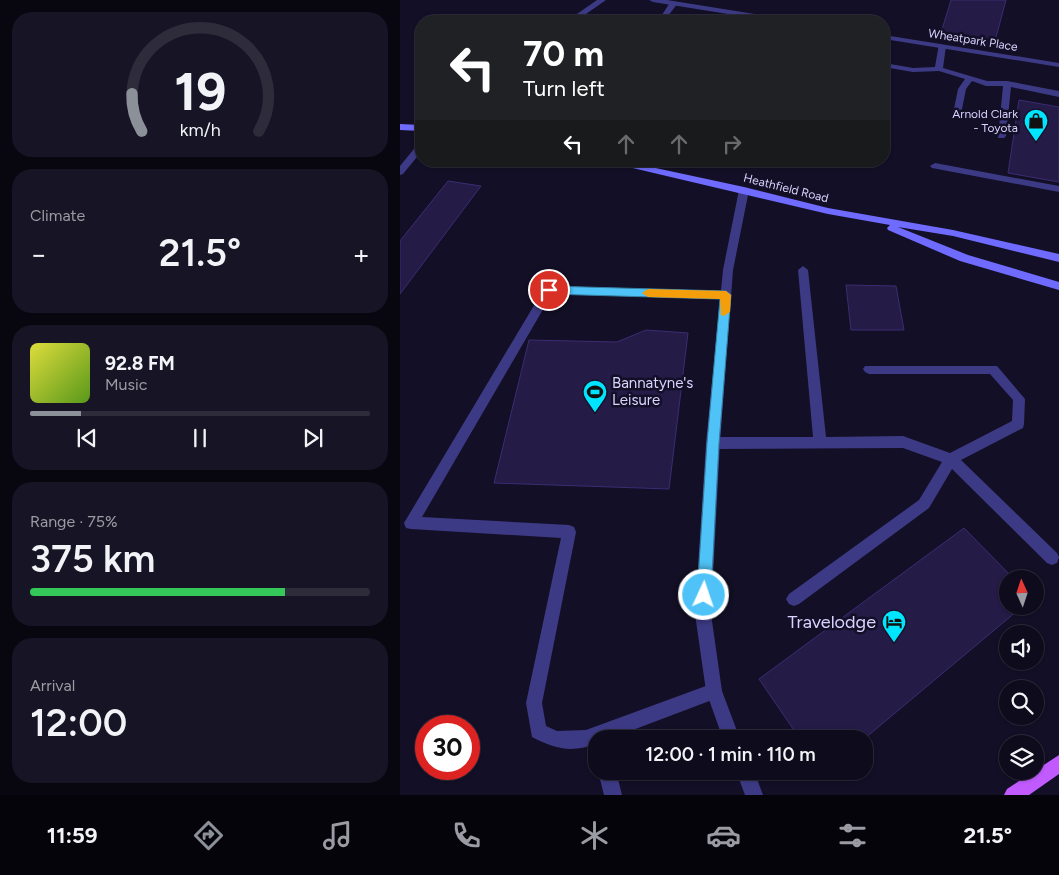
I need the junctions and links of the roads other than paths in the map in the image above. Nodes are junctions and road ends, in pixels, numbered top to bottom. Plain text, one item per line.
1 (602, 0) edge
2 (653, 0) edge
3 (674, 3) junction
4 (580, 15) edge
5 (666, 15) edge
6 (748, 15) edge
7 (890, 38) edge
8 (942, 46) junction
9 (1059, 65) edge
10 (890, 66) edge
11 (939, 69) junction
12 (970, 78) junction
13 (1007, 84) junction
14 (1059, 94) edge
15 (958, 114) dead end
16 (400, 127) edge
17 (415, 128) edge
18 (1001, 136) dead end
19 (415, 153) edge
20 (935, 166) dead end
21 (636, 167) edge
22 (400, 172) edge
23 (1059, 189) edge
24 (744, 190) junction
25 (871, 220) junction
26 (1059, 258) edge
27 (803, 270) dead end
28 (1059, 286) edge
29 (726, 295) junction
30 (869, 368) dead end
31 (820, 442) junction
32 (713, 443) junction
33 (951, 459) junction
34 (1052, 558) dead end
35 (794, 599) dead end
36 (714, 691) junction
37 (613, 730) edge
38 (729, 730) edge
39 (588, 738) edge
40 (1059, 764) edge
41 (609, 780) edge
42 (748, 780) edge
43 (613, 795) edge
44 (754, 795) edge
45 (1013, 795) edge

1 - 4 street
2 - 3 street
3 - 5 street
3 - 6 street
7 - 8 street, Wheatpark Place
8 - 9 street, Wheatpark Place
8 - 11 street
10 - 11 street
11 - 12 street
12 - 13 street
12 - 15 street
13 - 14 street
13 - 18 street
16 - 17 main road
19 - 22 street
20 - 23 street
21 - 24 main road, Heathfield Road
24 - 25 main road, Heathfield Road
24 - 29 street
25 - 26 main road, Heathfield Road
25 - 28 main road, Heathfield Road
27 - 31 street
29 - 32 street
29 - 39 street
30 - 33 street
31 - 32 street
31 - 33 street
32 - 36 street
33 - 34 street
33 - 35 street
36 - 37 street
36 - 38 street
40 - 45 main road
41 - 43 street
42 - 44 street

